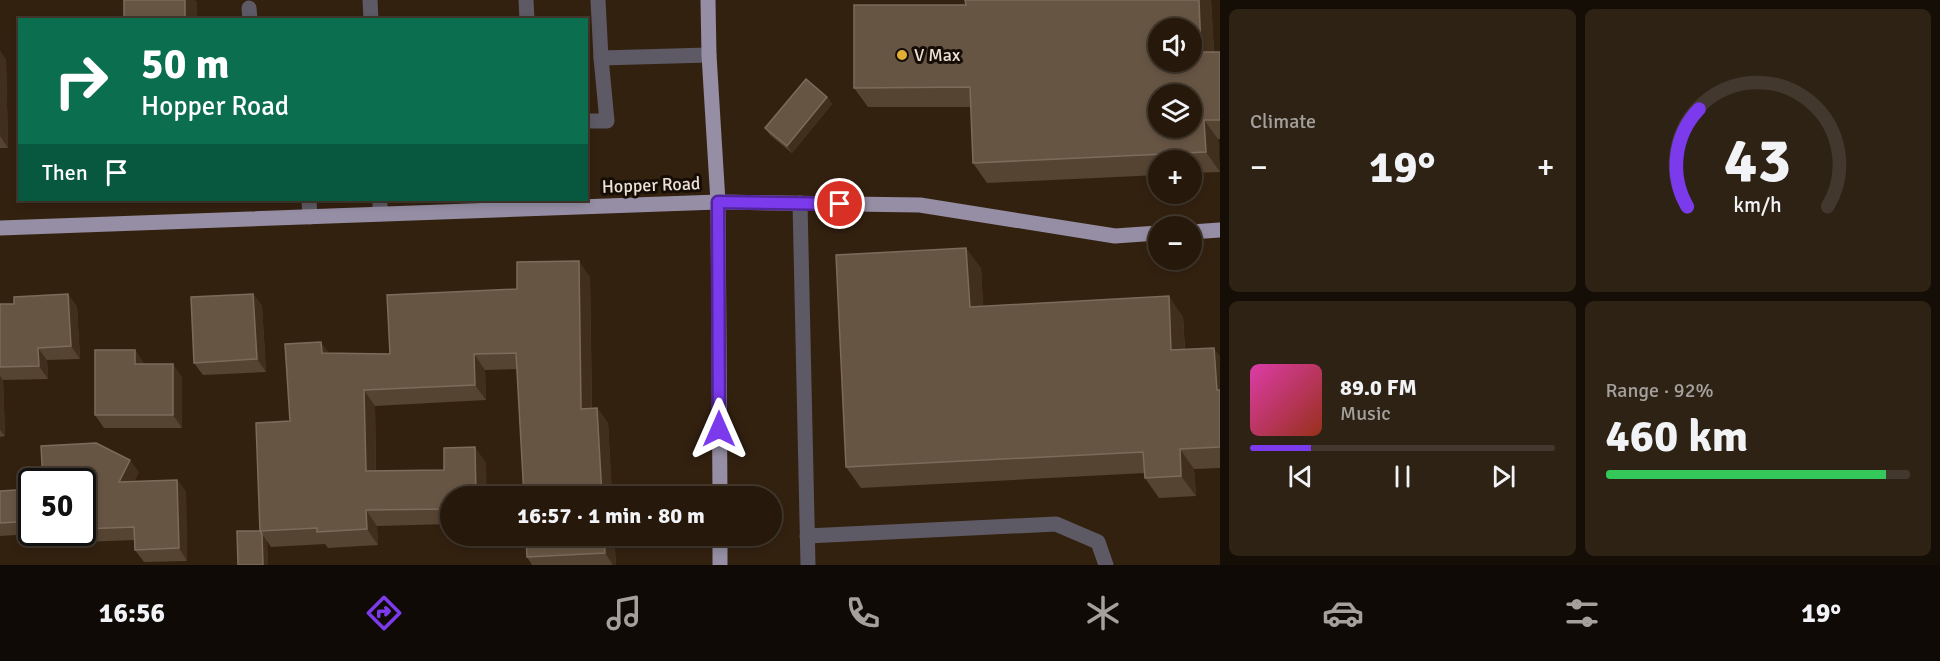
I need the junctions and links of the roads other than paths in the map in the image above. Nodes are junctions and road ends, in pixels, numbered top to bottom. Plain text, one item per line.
1 (370, 0) edge
2 (526, 0) edge
3 (598, 0) edge
4 (708, 0) edge
5 (371, 18) edge
6 (527, 18) edge
7 (709, 55) junction
8 (601, 58) junction
9 (588, 122) edge
10 (309, 201) edge
11 (718, 202) junction
12 (800, 203) junction
13 (533, 204) edge
14 (380, 207) edge
15 (310, 217) junction
16 (0, 228) edge
17 (1220, 230) edge
18 (1202, 231) edge
19 (1148, 234) edge
20 (720, 486) edge
21 (807, 536) junction
22 (720, 546) edge
23 (720, 565) edge
24 (808, 565) edge
25 (1106, 565) edge

1 - 5 lane
2 - 6 lane
3 - 8 lane
4 - 7 main road
7 - 8 lane
7 - 11 main road
8 - 9 lane
10 - 15 lane
11 - 12 main road, Hopper Road
11 - 13 main road, Hopper Road
11 - 20 main road
12 - 19 main road, Hopper Road
12 - 21 lane
13 - 14 main road, Hopper Road
14 - 15 main road, Hopper Road
15 - 16 main road, Hopper Road
17 - 18 main road
21 - 24 lane
21 - 25 lane
22 - 23 main road

